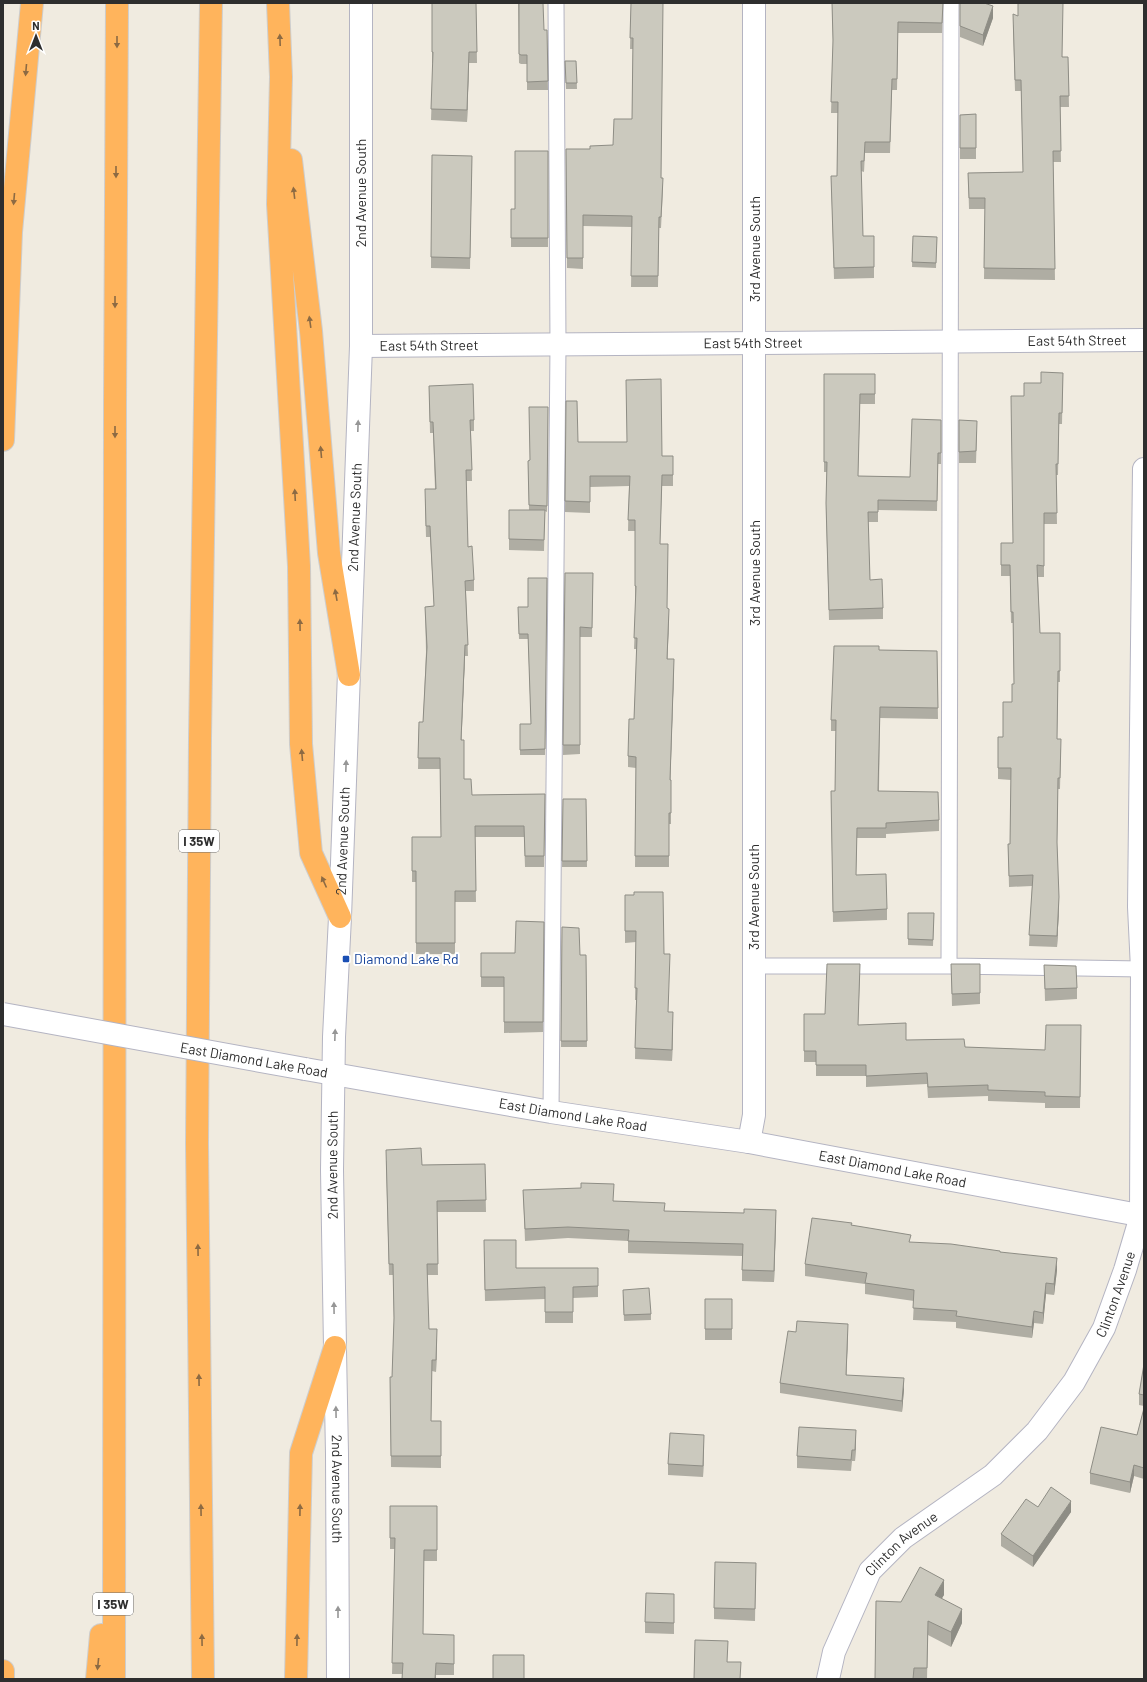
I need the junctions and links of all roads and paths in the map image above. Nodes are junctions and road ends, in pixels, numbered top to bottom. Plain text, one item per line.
1 (32, 3) edge
2 (117, 3) edge
3 (211, 3) edge
4 (278, 3) edge
5 (361, 3) edge
6 (556, 3) edge
7 (754, 3) edge
8 (951, 3) edge
9 (281, 77) junction
10 (1144, 340) edge
11 (950, 342) junction
12 (755, 343) junction
13 (558, 345) junction
14 (361, 346) junction
15 (3, 440) edge
16 (1144, 469) edge
17 (349, 675) junction
18 (1142, 907) edge
19 (340, 917) junction
20 (754, 966) junction
21 (949, 966) junction
22 (1142, 969) junction
23 (3, 1014) edge
24 (334, 1074) junction
25 (551, 1112) junction
26 (749, 1142) junction
27 (1142, 1216) edge
28 (335, 1347) junction
29 (113, 1528) junction
30 (3, 1671) edge
31 (3, 1679) edge
32 (97, 1679) edge
33 (114, 1679) edge
34 (203, 1679) edge
35 (296, 1679) edge
36 (338, 1679) edge
37 (828, 1679) edge

1 -> 15 highway
2 -> 29 highway, I 35W
34 -> 3 highway, I 35W
9 -> 4 highway
5 - 14 street, 2nd Avenue South
6 - 13 lane
7 - 12 street, 3rd Avenue South
8 - 11 lane
17 -> 9 highway
19 -> 9 highway
10 - 11 street, East 54th Street
11 - 12 street, East 54th Street
11 - 21 lane
12 - 13 street, East 54th Street
12 - 20 street, 3rd Avenue South
13 - 14 street, East 54th Street
13 - 25 lane
17 -> 14 street, 2nd Avenue South
16 - 18 street, Clinton Avenue
19 -> 17 street, 2nd Avenue South
18 - 22 street, Clinton Avenue
24 -> 19 street, 2nd Avenue South
20 - 21 lane
20 - 26 street, 3rd Avenue South
21 - 22 lane
22 - 27 street, Clinton Avenue
23 - 24 street, East Diamond Lake Road, bridge
24 - 25 street, East Diamond Lake Road
28 -> 24 street, 2nd Avenue South
25 - 26 street, East Diamond Lake Road
26 - 27 street, East Diamond Lake Road
27 - 37 street, Clinton Avenue
35 -> 28 highway
36 -> 28 street, 2nd Avenue South
29 -> 32 highway
29 - 33 highway, I 35W
30 - 31 highway

